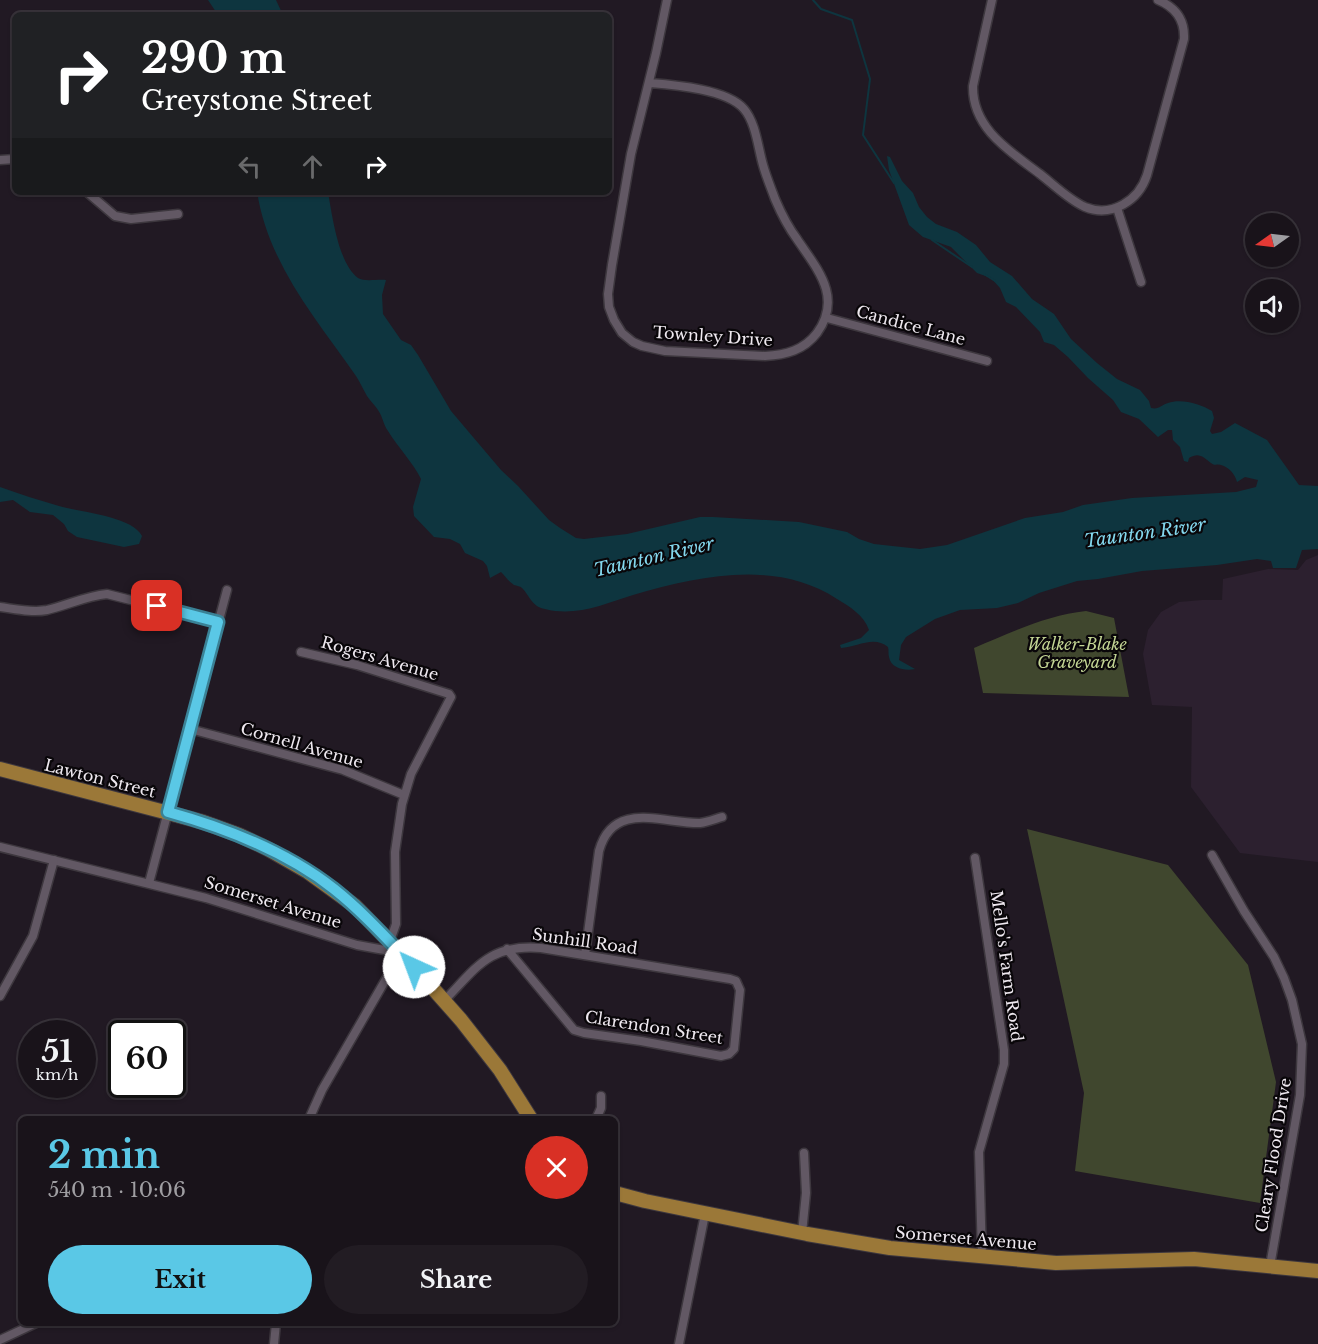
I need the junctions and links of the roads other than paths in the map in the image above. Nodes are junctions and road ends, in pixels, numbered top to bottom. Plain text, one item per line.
1 (667, 0) edge
2 (992, 0) edge
3 (1158, 0) edge
4 (649, 83) junction
5 (90, 195) edge
6 (1117, 208) junction
7 (178, 214) dead end
8 (1142, 282) dead end
9 (827, 318) junction
10 (987, 361) dead end
11 (227, 590) dead end
12 (0, 607) edge
13 (218, 622) junction
14 (301, 652) dead end
15 (190, 729) junction
16 (0, 769) edge
17 (404, 795) junction
18 (168, 812) junction
19 (722, 817) dead end
20 (0, 847) edge
21 (1212, 855) dead end
22 (975, 858) dead end
23 (54, 860) junction
24 (149, 883) junction
25 (390, 941) junction
26 (507, 949) junction
27 (401, 953) junction
28 (585, 955) junction
29 (0, 996) edge
30 (444, 1001) junction
31 (729, 1054) joint
32 (601, 1096) dead end
33 (310, 1116) edge
34 (529, 1116) edge
35 (597, 1116) edge
36 (804, 1153) dead end
37 (618, 1194) edge
38 (705, 1214) junction
39 (802, 1233) junction
40 (982, 1256) junction
41 (1270, 1266) junction
42 (1318, 1271) edge
43 (30, 1326) edge
44 (276, 1326) edge
45 (0, 1340) edge
46 (274, 1344) edge
47 (678, 1344) edge

1 - 4 street, Townley Drive
2 - 6 street
3 - 6 street
4 - 9 street
4 - 9 street, Townley Drive
5 - 7 street
6 - 8 street
9 - 10 street, Candice Lane
11 - 13 street
12 - 13 street
13 - 15 street
14 - 17 street, Rogers Avenue
15 - 17 street, Cornell Avenue
15 - 18 street
16 - 18 main road, Lawton Street
17 - 25 street
18 - 24 street
18 - 25 main road, Lawton Street
19 - 28 street
20 - 23 street, Somerset Avenue
21 - 41 street, Cleary Flood Drive
22 - 40 street, Mello's Farm Road
23 - 24 street, Somerset Avenue
23 - 29 street
24 - 27 street, Somerset Avenue
25 - 27 main road, Lawton Street
26 - 28 street, Sunhill Road
26 - 30 street, Sunhill Road
26 - 31 street, Clarendon Street
27 - 30 main road
27 - 33 street
28 - 31 street, Sunhill Road
30 - 34 main road
32 - 35 street
36 - 39 street
37 - 38 main road, Somerset Avenue
38 - 39 main road, Somerset Avenue
38 - 47 street
39 - 40 main road, Somerset Avenue
40 - 41 main road, Somerset Avenue
41 - 42 main road, Somerset Avenue
43 - 45 street
44 - 46 street

